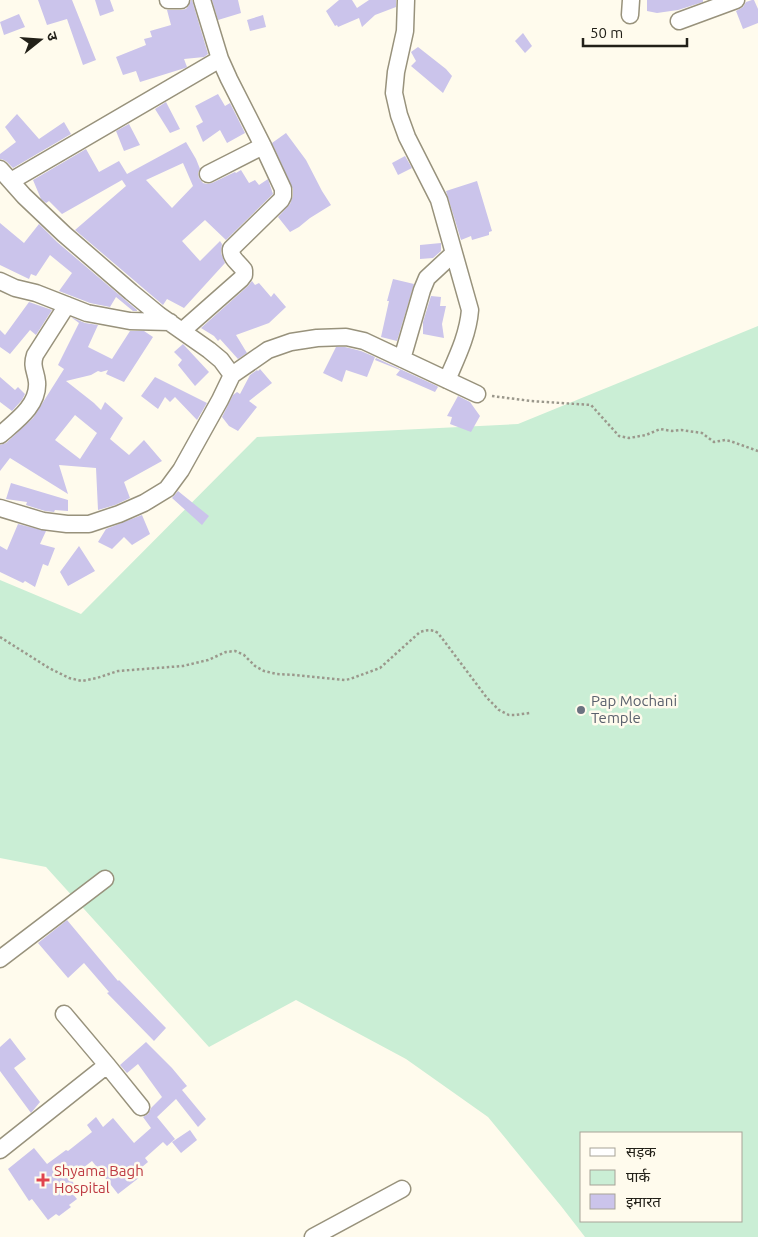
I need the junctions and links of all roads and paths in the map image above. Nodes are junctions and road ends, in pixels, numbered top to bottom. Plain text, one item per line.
1 (168, 0) edge
2 (182, 0) edge
3 (202, 0) edge
4 (406, 0) edge
5 (736, 0) edge
6 (679, 21) dead end
7 (220, 59) junction
8 (263, 146) junction
9 (0, 169) edge
10 (208, 174) dead end
11 (12, 181) junction
12 (454, 253) junction
13 (0, 281) edge
14 (67, 305) junction
15 (176, 327) junction
16 (402, 359) junction
17 (232, 375) junction
18 (447, 380) junction
19 (477, 394) joint
20 (0, 435) edge
21 (758, 451) edge
22 (0, 508) edge
23 (0, 636) edge
24 (530, 713) dead end
25 (106, 879) dead end
26 (0, 959) edge
27 (64, 1014) dead end
28 (107, 1065) junction
29 (141, 1107) dead end
30 (0, 1150) edge
31 (402, 1189) dead end
32 (314, 1237) edge

1 - 2 street
3 - 7 street
4 - 12 street
5 - 6 street
7 - 8 street
7 - 11 street
8 - 10 street
8 - 15 street
9 - 11 street
11 - 15 street
12 - 16 street
12 - 18 street
13 - 14 street
14 - 15 street
14 - 20 street
15 - 17 street
16 - 17 street
16 - 18 street
17 - 22 street
18 - 19 street
19 - 21 path
23 - 24 path
25 - 26 street
27 - 28 street
28 - 29 street
28 - 30 street
31 - 32 street

